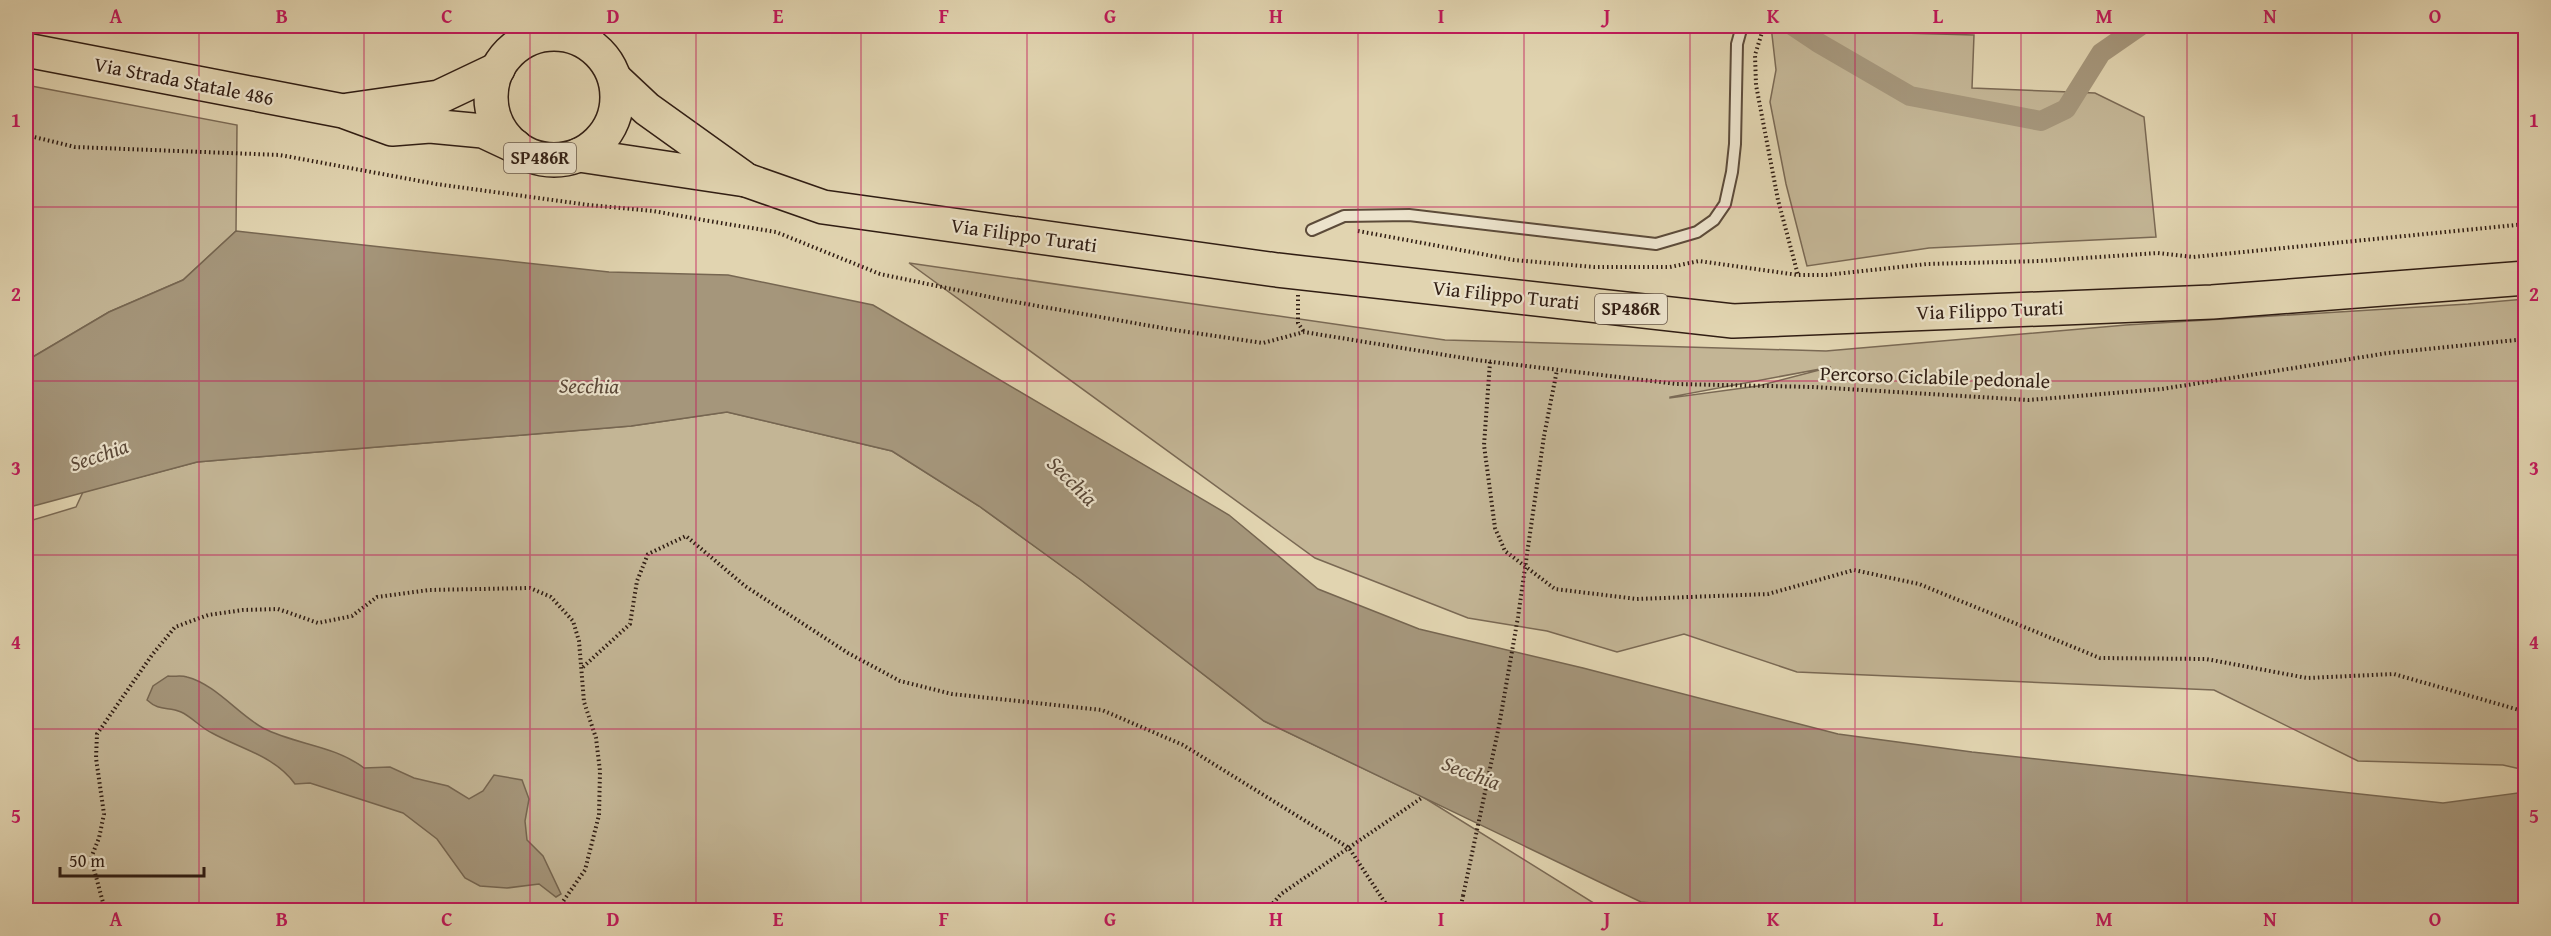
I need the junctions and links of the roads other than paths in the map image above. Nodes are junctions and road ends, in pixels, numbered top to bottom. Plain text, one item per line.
1 (1742, 26) edge
2 (590, 37) edge
3 (512, 48) edge
4 (26, 50) edge
5 (615, 79) junction
6 (343, 111) junction
7 (514, 146) junction
8 (579, 155) junction
9 (746, 180) junction
10 (1312, 230) dead end
11 (2526, 278) edge

1 - 10 lane
2 - 3 main road, SP486R
2 - 5 main road, SP486R
3 - 6 main road, SP486R
3 - 7 main road, SP486R
4 - 6 main road, Via Strada Statale 486 / SP486R
5 - 8 main road, SP486R
5 - 9 main road, SP486R
6 - 7 main road, SP486R
7 - 8 main road, SP486R
8 - 9 main road, SP486R
9 - 11 main road, Via Filippo Turati / SP486R

